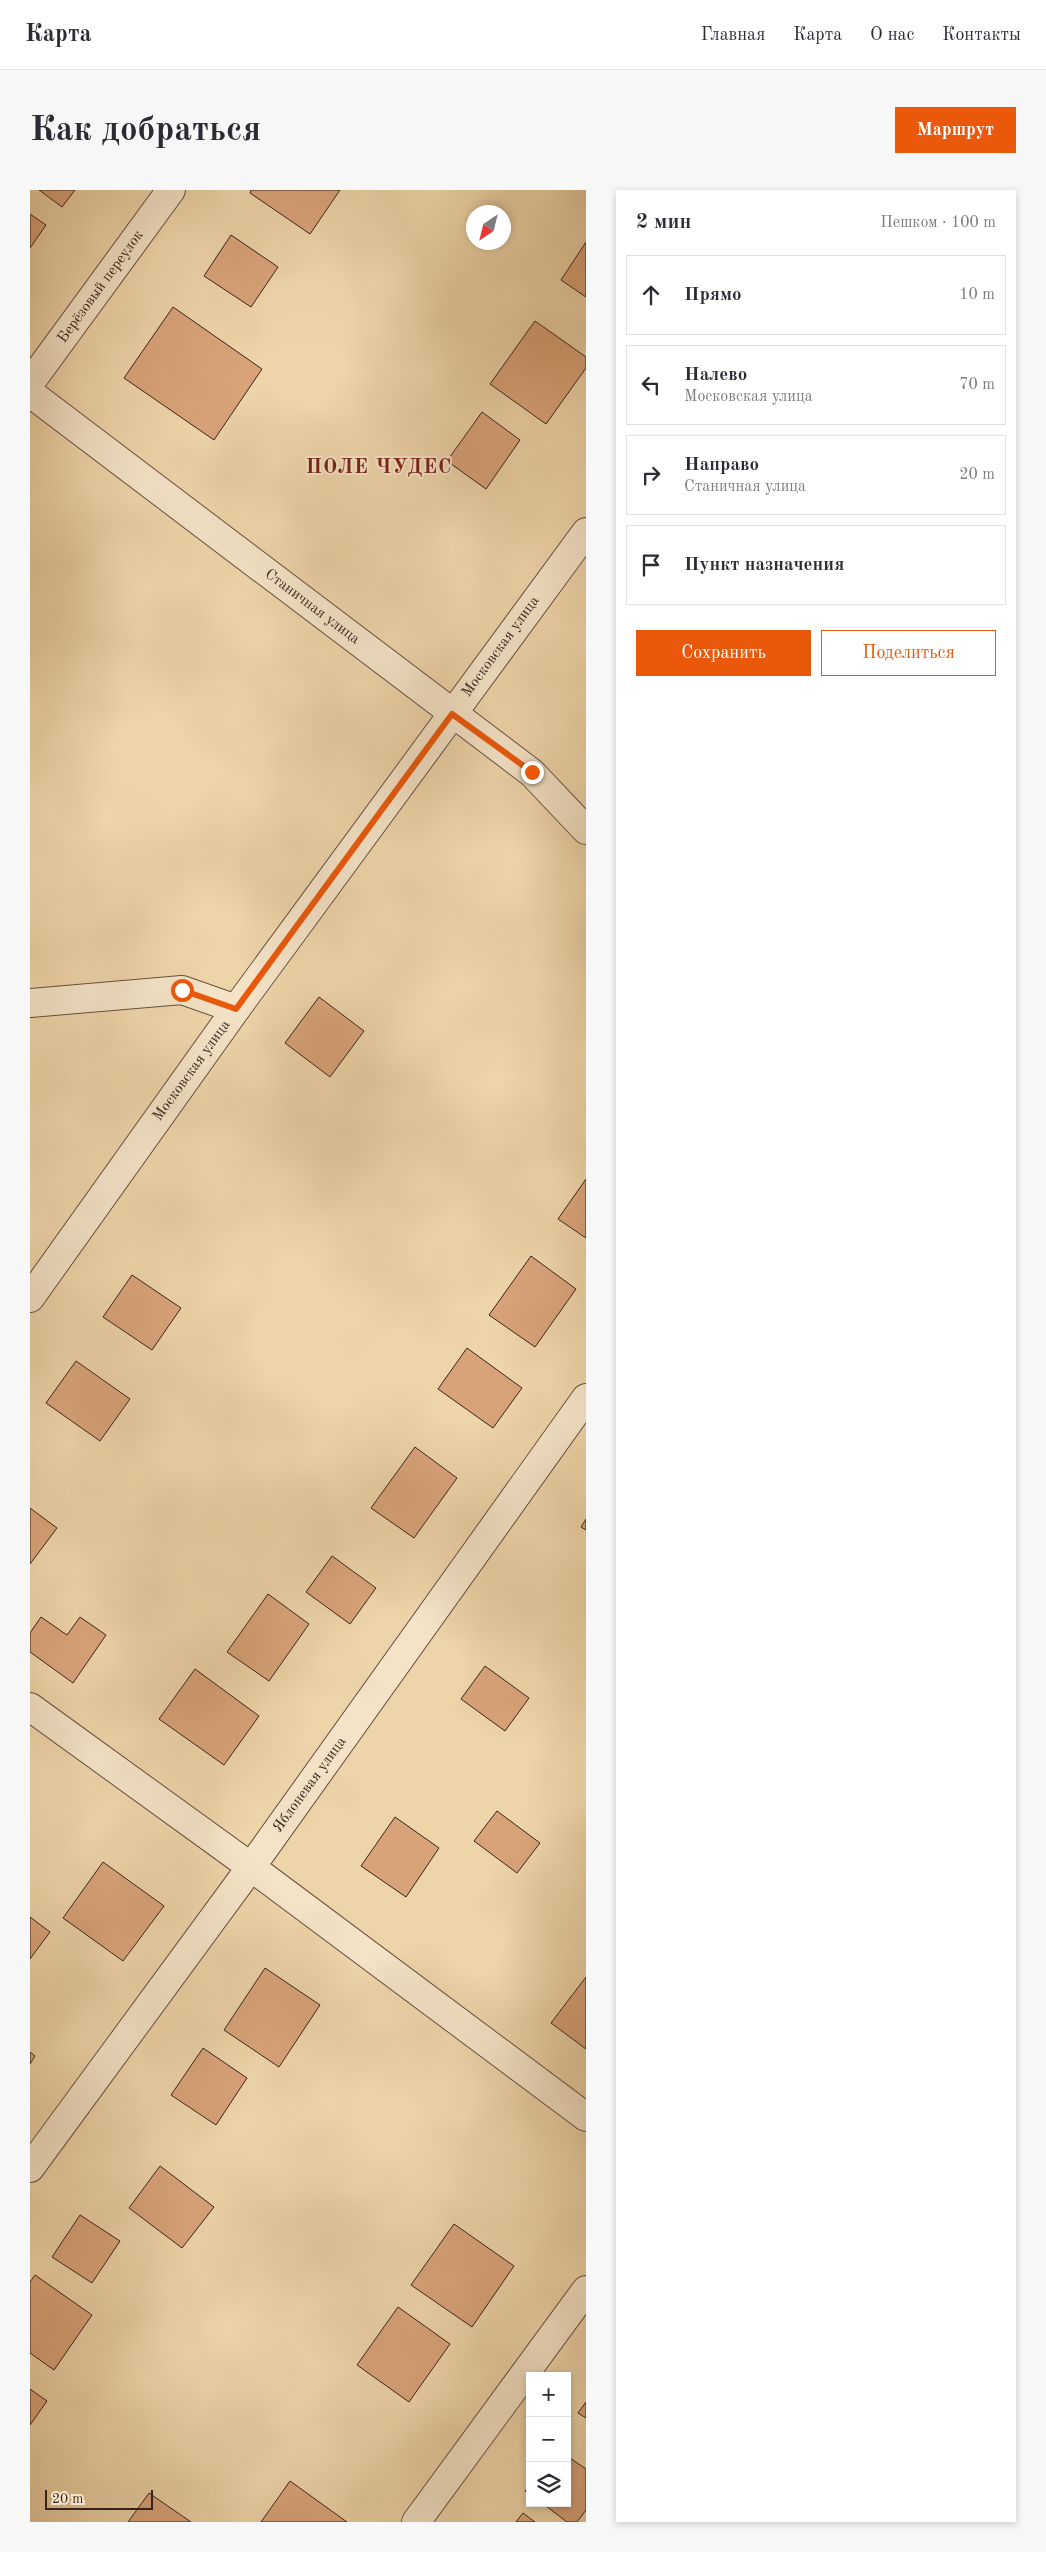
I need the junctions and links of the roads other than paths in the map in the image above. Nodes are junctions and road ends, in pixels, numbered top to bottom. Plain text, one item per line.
1 (171, 190) edge
2 (30, 384) edge
3 (30, 393) edge
4 (586, 532) edge
5 (452, 714) junction
6 (586, 830) edge
7 (30, 1003) edge
8 (236, 1009) junction
9 (30, 1298) edge
10 (586, 1398) edge
11 (30, 1707) edge
12 (251, 1867) junction
13 (586, 2117) edge
14 (30, 2168) edge
15 (586, 2290) edge
16 (416, 2522) edge

1 - 2 street, Берёзовый переулок
3 - 5 street, Станичная улица
4 - 5 street, Московская улица
5 - 6 street, Станичная улица
5 - 8 street, Московская улица
7 - 8 street
8 - 9 street, Московская улица
10 - 12 street, Яблоневая улица
11 - 12 street
12 - 13 street
12 - 14 street, Яблоневая улица
15 - 16 street

